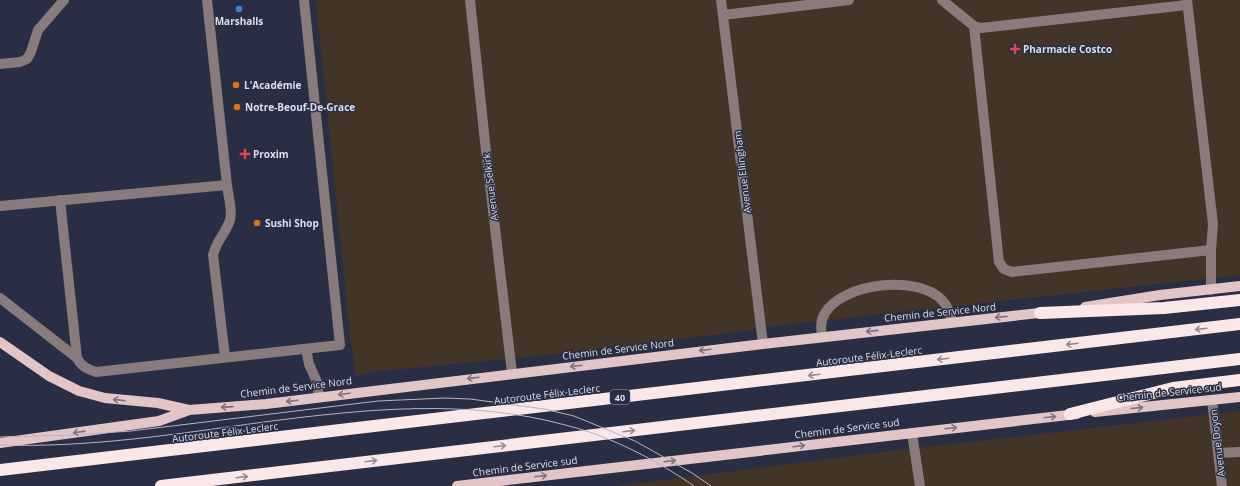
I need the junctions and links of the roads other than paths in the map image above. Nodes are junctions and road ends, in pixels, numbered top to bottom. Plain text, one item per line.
1 (64, 0) edge
2 (207, 0) edge
3 (304, 0) edge
4 (470, 0) edge
5 (721, 0) edge
6 (849, 0) edge
7 (942, 0) edge
8 (1187, 3) edge
9 (723, 15) junction
10 (974, 26) junction
11 (0, 64) edge
12 (227, 185) junction
13 (60, 200) junction
14 (0, 206) edge
15 (1211, 250) junction
16 (1240, 286) edge
17 (1211, 290) junction
18 (0, 298) edge
19 (1240, 300) edge
20 (1040, 313) junction
21 (952, 322) junction
22 (1240, 324) edge
23 (822, 337) junction
24 (0, 342) edge
25 (763, 344) junction
26 (306, 349) junction
27 (226, 357) junction
28 (77, 358) junction
29 (1240, 359) edge
30 (512, 373) junction
31 (1240, 380) edge
32 (319, 397) junction
33 (1240, 397) edge
34 (1212, 400) junction
35 (189, 410) junction
36 (1070, 414) junction
37 (912, 433) junction
38 (0, 443) edge
39 (1240, 452) edge
40 (1218, 454) junction
41 (0, 470) edge
42 (474, 485) edge
43 (161, 486) edge
44 (457, 486) edge
45 (920, 486) edge
46 (1222, 486) edge

1 - 11 street
2 - 12 street
3 - 26 street
4 - 30 street, Avenue Selkirk
5 - 9 street, Avenue Ellingham
6 - 9 street
7 - 10 street
8 - 10 street
8 - 15 street
9 - 25 street, Avenue Ellingham
10 - 15 street
12 - 13 street
12 - 27 street
13 - 14 street
13 - 28 street
15 - 17 street
16 - 17 main road, Chemin de Service Nord
17 - 20 main road, Chemin de Service Nord
18 - 28 street
19 - 20 highway
20 -> 21 main road, Chemin de Service Nord
21 -> 23 main road, Chemin de Service Nord
21 - 23 street
22 -> 41 highway, Autoroute Félix-Leclerc / 40
23 - 25 main road, Chemin de Service Nord
35 -> 24 main road
25 -> 30 main road, Chemin de Service Nord
26 - 27 street
26 - 32 street
27 - 28 street
43 -> 29 highway
30 -> 32 main road, Chemin de Service Nord
31 - 36 highway
32 -> 35 main road, Chemin de Service Nord
33 - 34 main road, Chemin de Service sud
36 -> 34 main road, Chemin de Service sud
34 - 40 street, Avenue Doyon
35 -> 38 main road, Chemin de Service Nord
37 -> 36 main road, Chemin de Service sud
42 -> 37 main road, Chemin de Service sud
37 - 45 street
39 - 40 street
40 - 46 street, Avenue Doyon
42 - 44 main road, Chemin de Service sud

